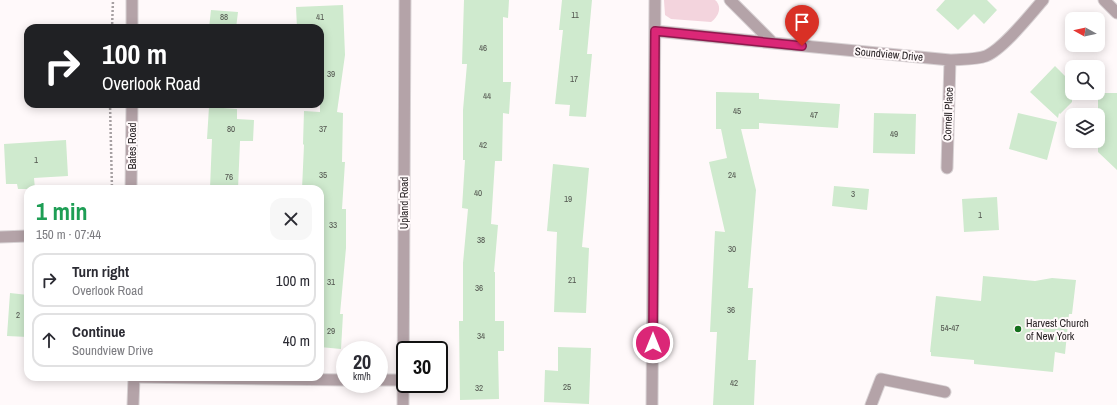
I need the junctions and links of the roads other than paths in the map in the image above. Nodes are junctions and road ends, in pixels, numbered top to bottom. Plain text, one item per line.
1 (132, 0) edge
2 (405, 0) edge
3 (655, 0) edge
4 (730, 0) edge
5 (1043, 0) edge
6 (1104, 0) edge
7 (1117, 13) edge
8 (132, 24) edge
9 (655, 31) junction
10 (773, 43) junction
11 (950, 60) junction
12 (132, 108) edge
13 (947, 168) dead end
14 (131, 185) edge
15 (24, 236) edge
16 (0, 237) edge
17 (403, 341) edge
18 (324, 380) edge
19 (336, 380) edge
20 (134, 381) edge
21 (945, 392) dead end
22 (403, 393) edge
23 (134, 405) edge
24 (403, 405) edge
25 (652, 405) edge
26 (871, 405) edge

1 - 8 street
2 - 17 street, Upland Road
3 - 9 street
4 - 10 street
5 - 11 street, Soundview Drive
6 - 7 street
9 - 10 street, Soundview Drive
9 - 25 street
10 - 11 street, Soundview Drive
11 - 13 street, Cornell Place
12 - 14 street, Bates Road
15 - 16 street
18 - 19 street
20 - 23 street
21 - 26 street
22 - 24 street, Upland Road

